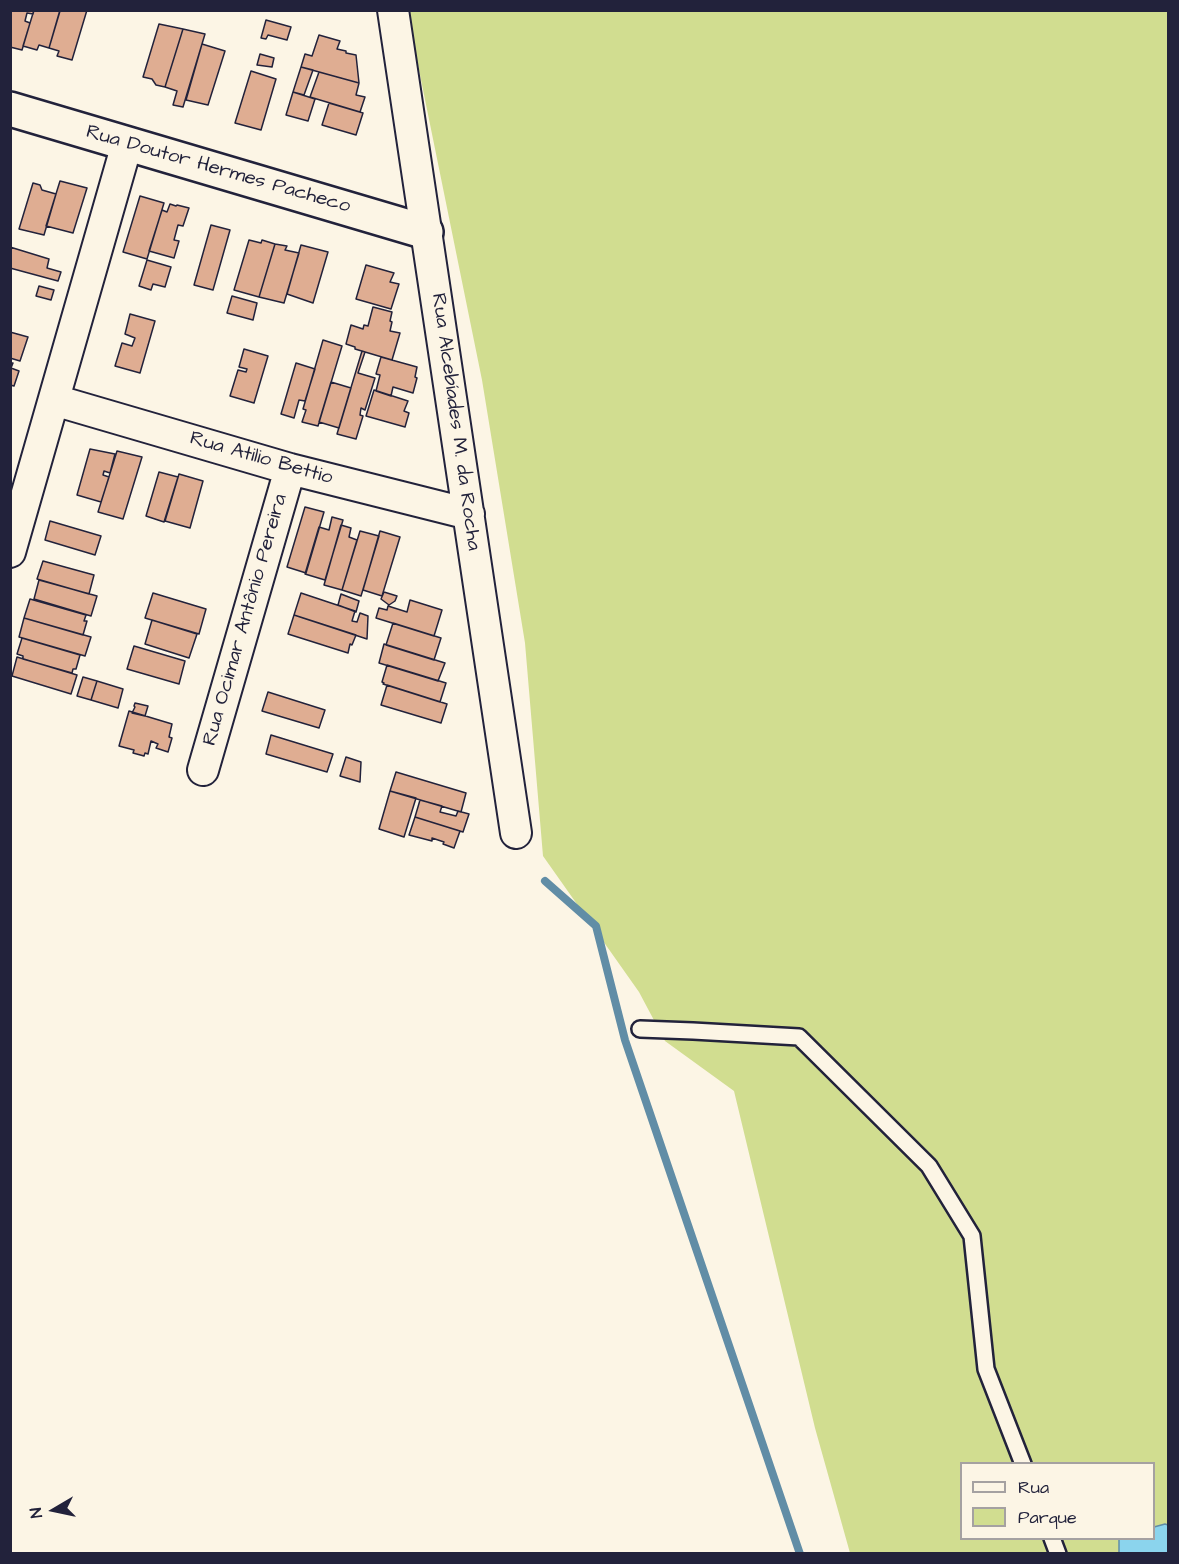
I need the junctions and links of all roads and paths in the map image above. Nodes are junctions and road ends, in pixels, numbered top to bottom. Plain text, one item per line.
1 (393, 10) edge
2 (10, 109) edge
3 (127, 144) junction
4 (426, 232) junction
5 (54, 400) junction
6 (290, 469) junction
7 (469, 514) junction
8 (10, 552) edge
9 (203, 770) dead end
10 (516, 833) dead end
11 (640, 1029) dead end
12 (1022, 1462) edge
13 (1052, 1540) edge
14 (1058, 1554) edge

1 - 4 street, Rua Alcebíades M. da Rocha
2 - 3 street, Rua Doutor Hermes Pacheco
3 - 4 street, Rua Doutor Hermes Pacheco
3 - 5 street
4 - 7 street, Rua Alcebíades M. da Rocha
5 - 6 street, Rua Atilio Bettio
5 - 8 street
6 - 7 street, Rua Atilio Bettio
6 - 9 street, Rua Ocimar Antônio Pereira
7 - 10 street, Rua Alcebíades M. da Rocha
11 - 12 lane
13 - 14 lane

